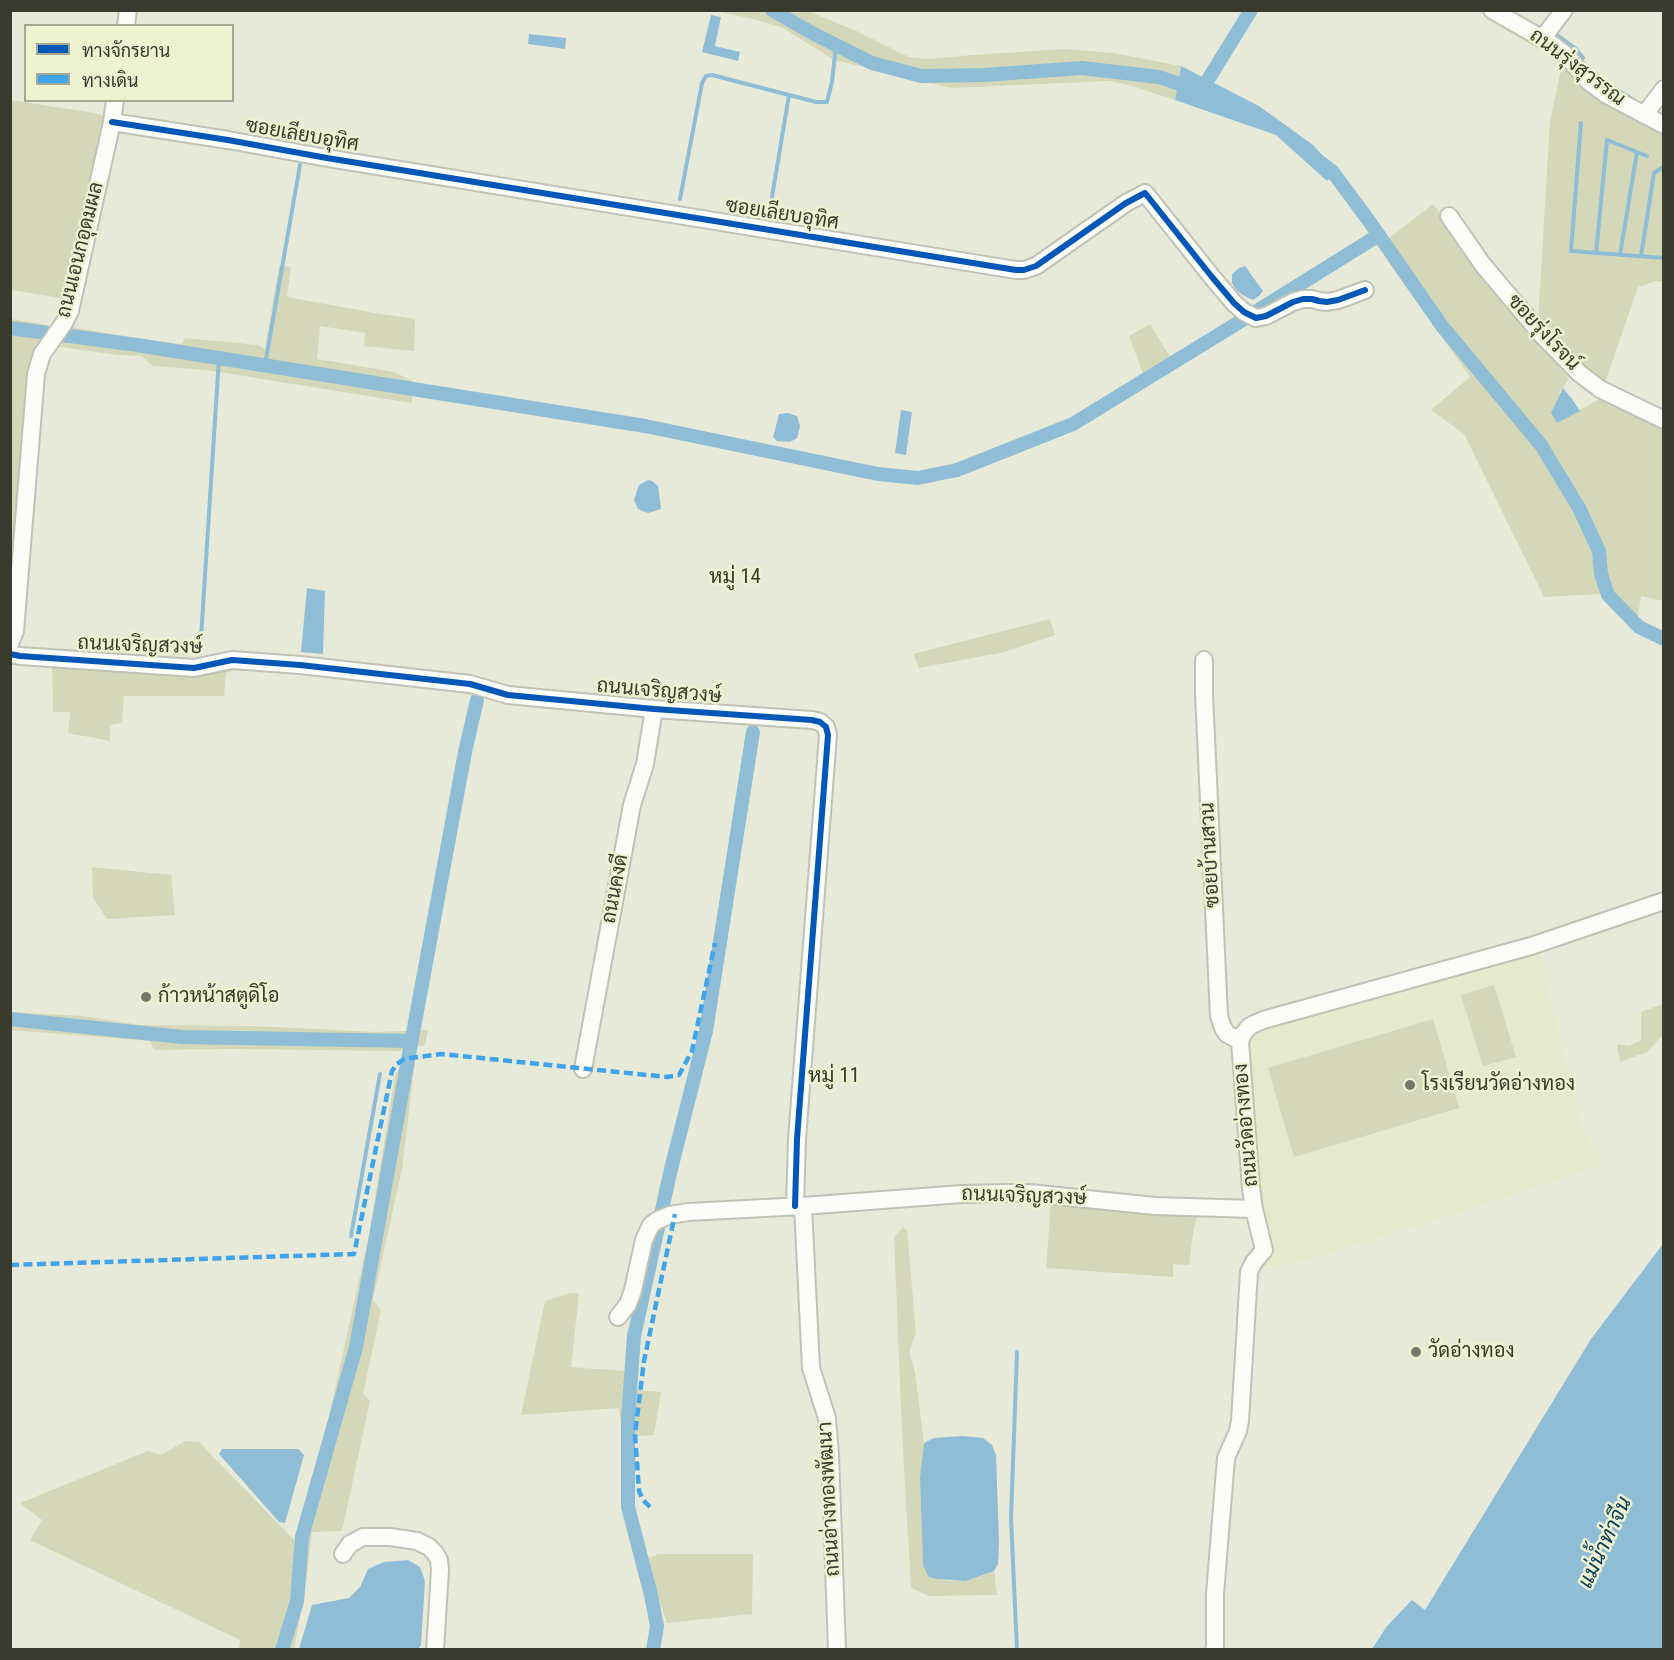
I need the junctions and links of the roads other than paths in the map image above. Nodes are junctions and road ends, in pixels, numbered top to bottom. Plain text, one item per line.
1 (1492, 10) edge
2 (1564, 10) edge
3 (1542, 39) junction
4 (1664, 89) edge
5 (115, 102) edge
6 (1644, 116) junction
7 (112, 122) junction
8 (1664, 125) edge
9 (1449, 216) dead end
10 (1365, 290) dead end
11 (1664, 420) edge
12 (10, 644) edge
13 (10, 654) edge
14 (1204, 660) dead end
15 (654, 709) junction
16 (1664, 901) edge
17 (1240, 1041) junction
18 (583, 1070) dead end
19 (799, 1206) junction
20 (1254, 1209) junction
21 (618, 1317) dead end
22 (343, 1554) dead end
23 (435, 1650) edge
24 (837, 1650) edge
25 (1214, 1650) edge

1 - 3 street, ถนนรุ่งสุวรรณ
2 - 3 street
3 - 6 street, ถนนรุ่งสุวรรณ
4 - 6 street
5 - 7 street, ถนนเอนกอุดมผล
6 - 8 street, ถนนรุ่งสุวรรณ
7 - 10 street, ซอยเลียบอุทิศ
7 - 12 street, ถนนเอนกอุดมผล
9 - 11 street, ซอยรุ่งโรจน์
13 - 15 street, ถนนเจริญสวงษ์
14 - 17 street, ซอยบ้านสวน
15 - 18 street, ถนนคงดี
15 - 19 street, ถนนเจริญสวงษ์
16 - 17 street, ถนนวัดอ่างทอง
17 - 20 street, ถนนวัดอ่างทอง
19 - 20 street, ถนนเจริญสวงษ์
19 - 21 street, ถนนเจริญสวงษ์
19 - 24 street, ถนนอ่างทองพัฒนา
20 - 25 street, ถนนวัดอ่างทอง
22 - 23 street

